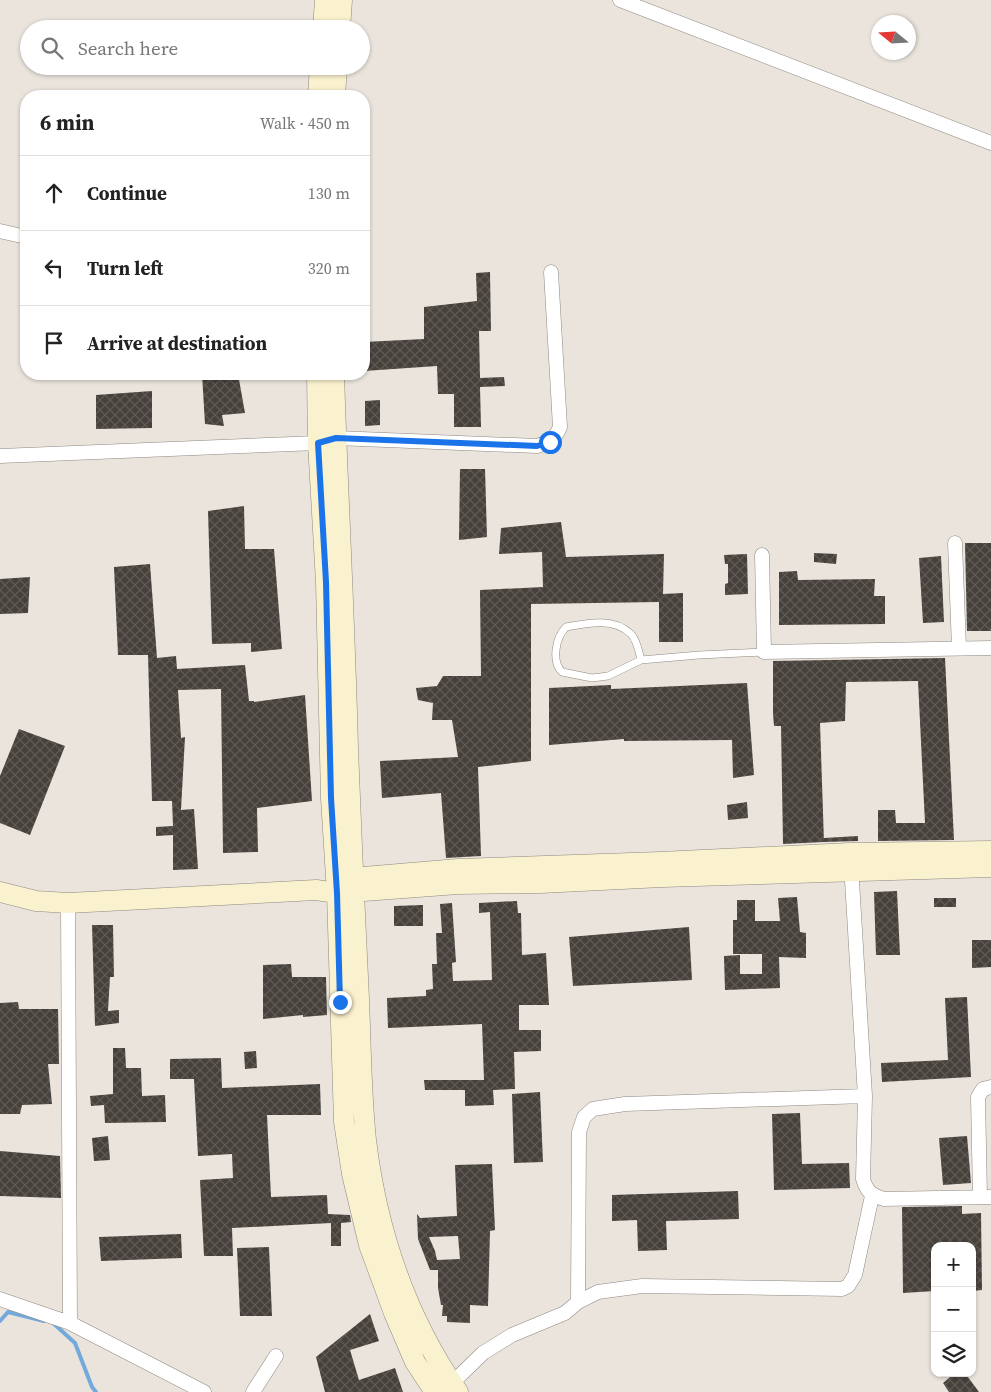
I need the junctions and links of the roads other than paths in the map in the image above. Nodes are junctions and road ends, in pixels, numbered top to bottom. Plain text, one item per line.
1 (325, 0) edge
2 (342, 0) edge
3 (620, 0) edge
4 (324, 20) edge
5 (341, 20) edge
6 (319, 75) edge
7 (336, 75) edge
8 (318, 90) edge
9 (335, 90) edge
10 (991, 143) edge
11 (0, 231) edge
12 (20, 236) edge
13 (551, 272) dead end
14 (318, 380) edge
15 (333, 380) edge
16 (327, 440) junction
17 (0, 456) edge
18 (955, 543) dead end
19 (762, 555) dead end
20 (959, 648) junction
21 (991, 648) edge
22 (764, 652) junction
23 (641, 660) junction
24 (991, 851) edge
25 (965, 859) junction
26 (851, 862) junction
27 (991, 867) edge
28 (345, 886) junction
29 (0, 892) edge
30 (68, 903) junction
31 (991, 1087) edge
32 (865, 1096) junction
33 (872, 1196) junction
34 (986, 1197) edge
35 (0, 1299) edge
36 (578, 1302) junction
37 (70, 1323) junction
38 (276, 1356) dead end
39 (447, 1390) edge
40 (204, 1392) edge
41 (253, 1392) edge

1 - 4 street
2 - 5 street
3 - 10 street
6 - 8 street
7 - 9 street
11 - 12 street
13 - 16 street
14 - 16 street
15 - 16 street
16 - 17 street
16 - 28 street
18 - 20 street
19 - 22 street
20 - 21 street
20 - 22 street
22 - 23 lane
23 - 23 lane
24 - 25 street
25 - 26 street
25 - 27 street
26 - 28 street
26 - 32 street
28 - 30 street
28 - 39 street
29 - 30 street
30 - 37 street
31 - 34 street
32 - 33 street
32 - 36 street
33 - 34 street
33 - 36 street
35 - 37 street
36 - 39 street
37 - 40 street
38 - 41 street

